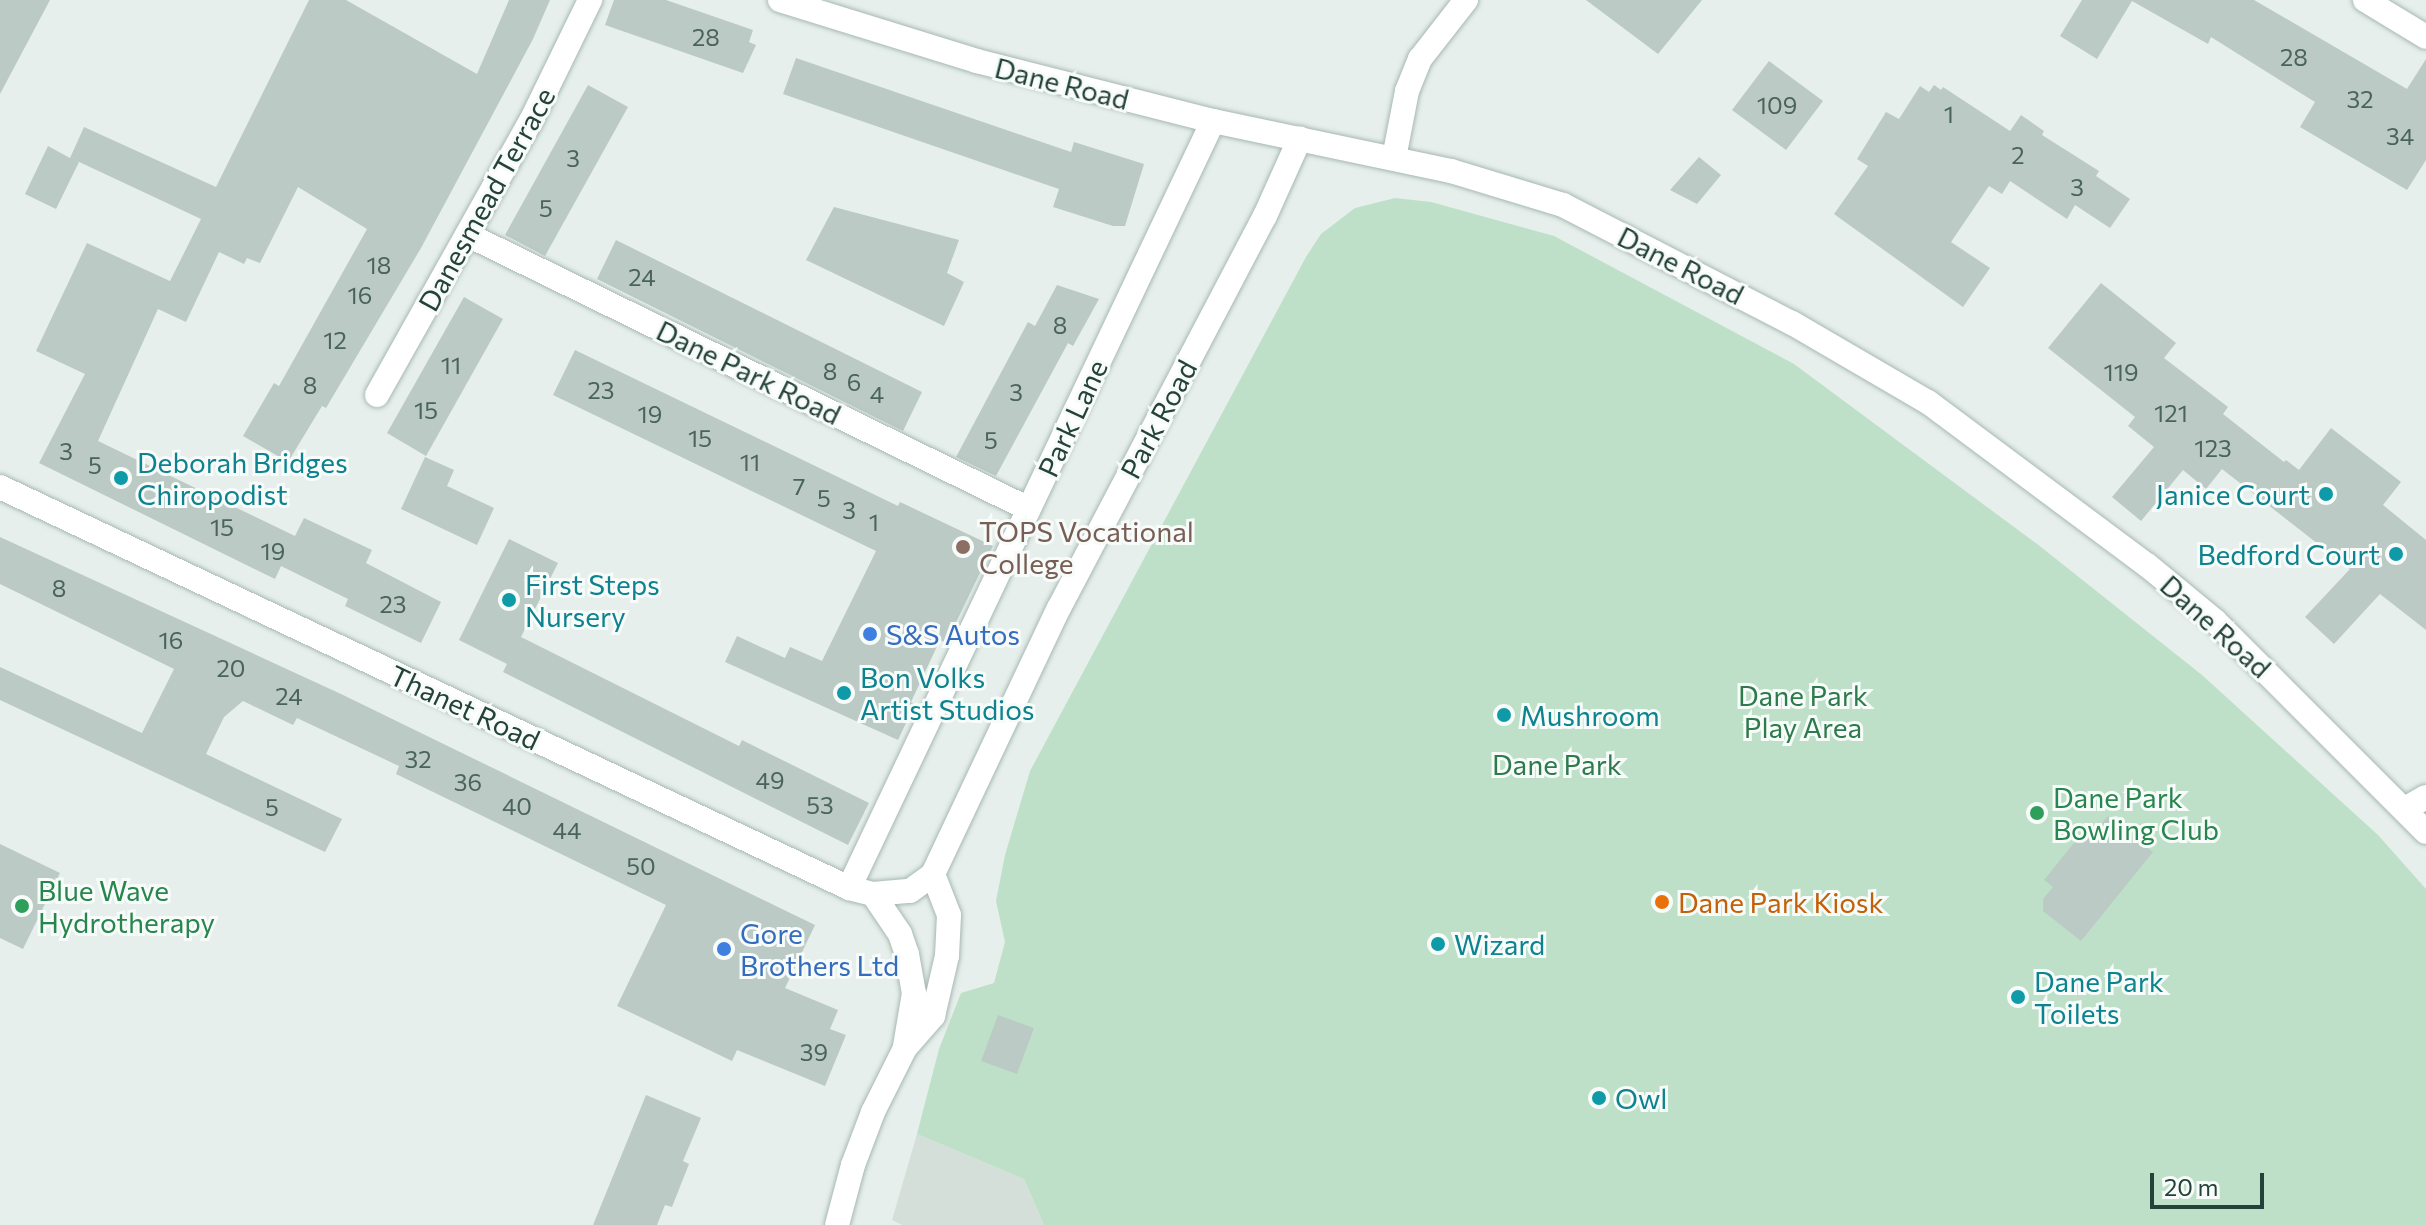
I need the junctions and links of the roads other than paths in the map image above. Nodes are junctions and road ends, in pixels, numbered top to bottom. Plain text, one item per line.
1 (590, 0) edge
2 (780, 0) edge
3 (1466, 0) edge
4 (2365, 0) edge
5 (2426, 37) edge
6 (1213, 121) junction
7 (1300, 138) junction
8 (1394, 158) junction
9 (468, 235) junction
10 (377, 395) dead end
11 (0, 487) edge
12 (1029, 509) junction
13 (2415, 803) edge
14 (2426, 832) edge
15 (933, 874) junction
16 (849, 888) junction
17 (873, 894) junction
18 (905, 1048) junction
19 (837, 1225) edge

1 - 9 street, Danesmead Terrace
2 - 6 street, Dane Road
3 - 8 street
4 - 5 street
6 - 7 street, Dane Road
6 - 12 street, Park Lane
7 - 8 street, Dane Road
7 - 15 street, Park Road
8 - 13 street, Dane Road
9 - 10 street, Danesmead Terrace
9 - 12 street, Dane Park Road
11 - 16 street, Thanet Road
12 - 16 street, Park Lane
13 - 14 street, Dane Road
15 - 17 street, Thanet Road
15 - 18 street
16 - 17 street, Thanet Road
17 - 18 street
18 - 19 street

